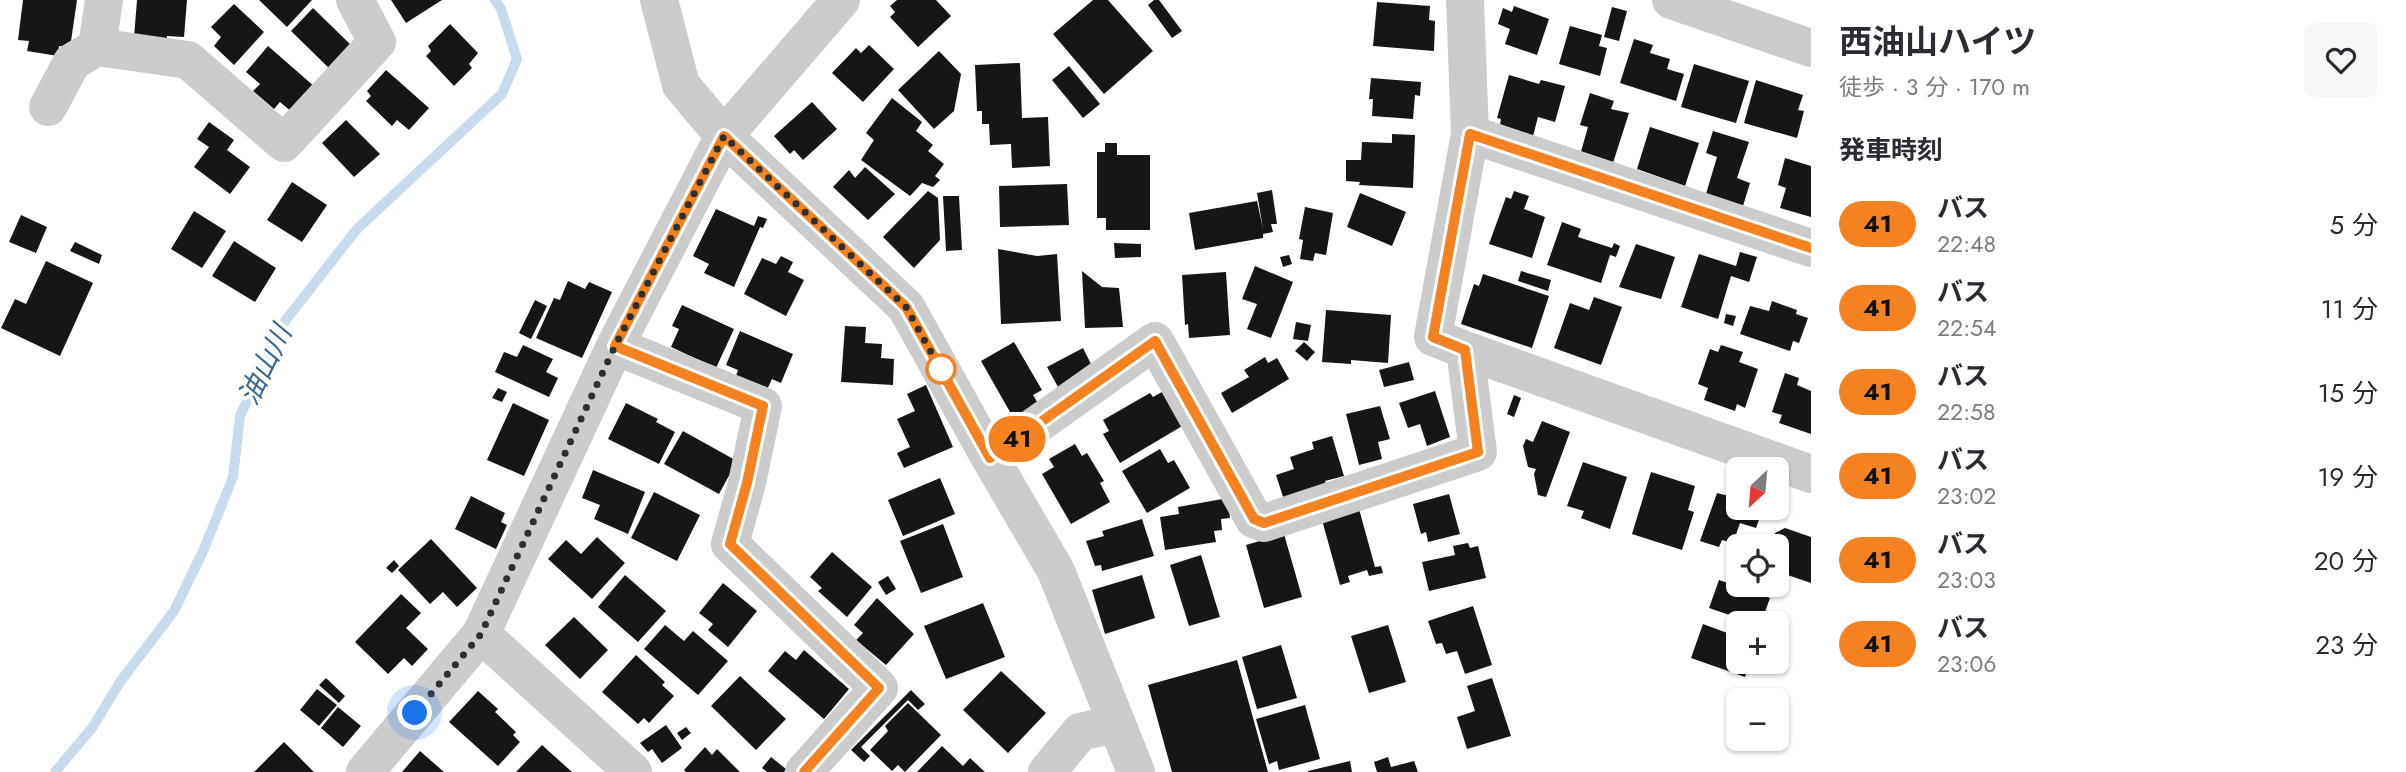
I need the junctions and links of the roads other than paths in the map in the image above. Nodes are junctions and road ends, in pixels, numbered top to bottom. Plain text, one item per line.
1 (104, 0) edge
2 (355, 0) edge
3 (659, 0) edge
4 (841, 0) edge
5 (1465, 0) edge
6 (1671, 0) edge
7 (97, 47) junction
8 (1811, 48) edge
9 (48, 107) dead end
10 (1470, 134) junction
11 (724, 136) junction
12 (1811, 248) edge
13 (615, 346) junction
14 (1465, 350) junction
15 (990, 458) junction
16 (1811, 474) edge
17 (481, 634) junction
18 (1115, 724) junction
19 (365, 772) edge
20 (633, 772) edge
21 (804, 772) edge
22 (1047, 772) edge
23 (1136, 772) edge

1 - 7 street
2 - 7 street
3 - 11 street
4 - 11 street
5 - 10 street
6 - 8 street
7 - 9 street
10 - 12 street
10 - 14 street
11 - 13 street
11 - 15 street
13 - 17 street
13 - 21 street
14 - 15 street
14 - 16 street
15 - 18 street
17 - 19 street
17 - 20 street
18 - 22 street
18 - 23 street

